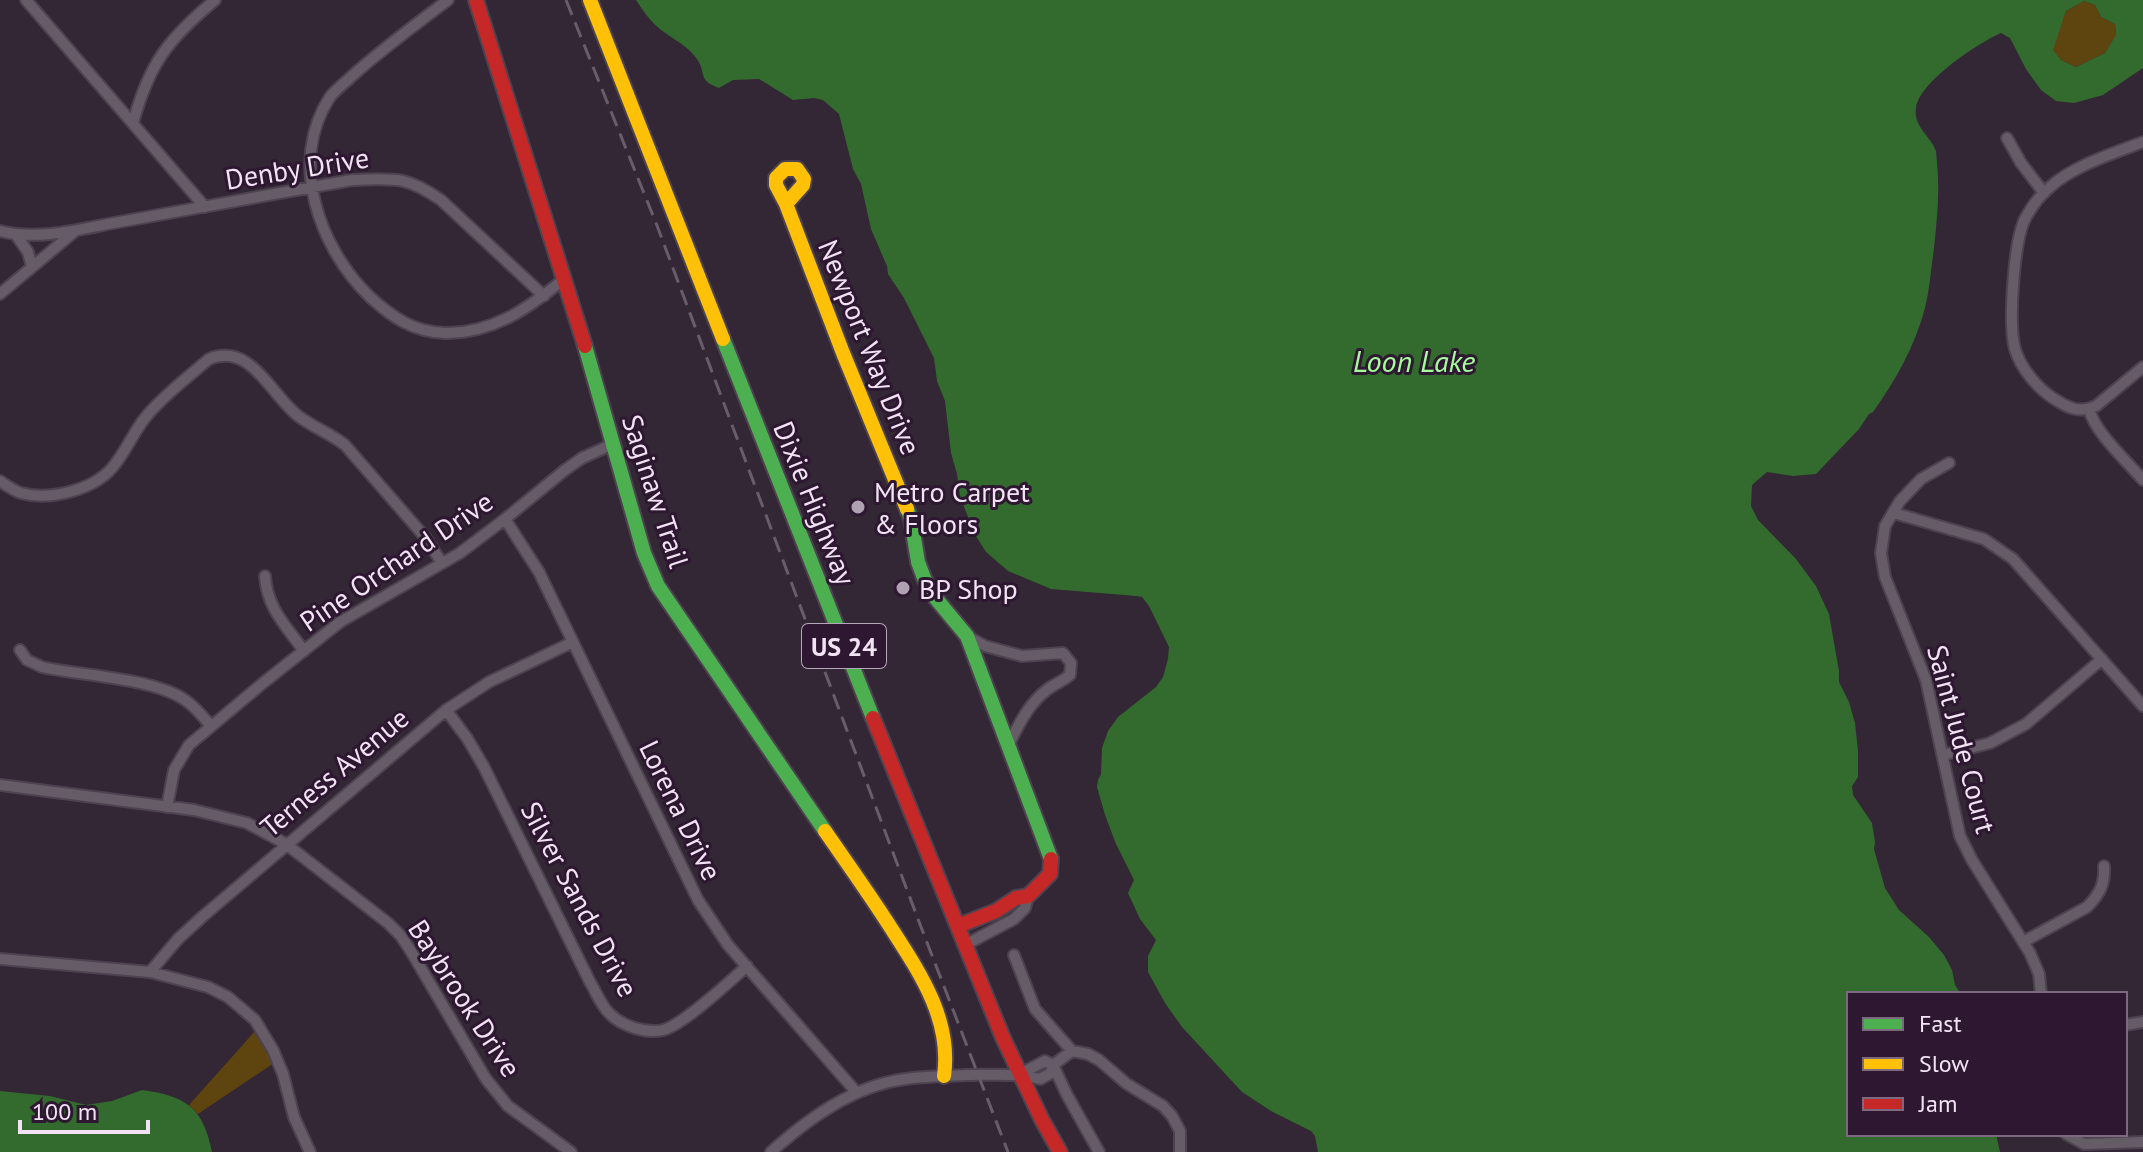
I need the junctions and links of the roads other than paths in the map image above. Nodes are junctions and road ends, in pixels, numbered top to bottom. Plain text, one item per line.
1 (26, 0) edge
2 (215, 0) edge
3 (448, 0) edge
4 (476, 0) edge
5 (590, 0) edge
6 (133, 123) junction
7 (2007, 138) dead end
8 (2143, 142) edge
9 (312, 187) junction
10 (2044, 193) junction
11 (786, 204) dead end
12 (205, 207) junction
13 (0, 231) edge
14 (74, 232) junction
15 (16, 235) junction
16 (32, 267) junction
17 (564, 279) junction
18 (0, 294) edge
19 (544, 296) junction
20 (2143, 367) edge
21 (2089, 409) junction
22 (613, 444) junction
23 (1949, 463) dead end
24 (2143, 480) edge
25 (0, 481) edge
26 (1894, 513) junction
27 (505, 519) junction
28 (442, 563) junction
29 (265, 576) dead end
30 (967, 636) junction
31 (573, 642) junction
32 (20, 650) dead end
33 (304, 651) junction
34 (2102, 659) junction
35 (2143, 706) edge
36 (446, 710) junction
37 (211, 726) junction
38 (1009, 744) junction
39 (1943, 755) junction
40 (0, 785) edge
41 (167, 807) junction
42 (286, 844) junction
43 (2104, 866) dead end
44 (1028, 896) junction
45 (958, 926) junction
46 (2023, 942) junction
47 (965, 945) junction
48 (1014, 955) dead end
49 (0, 959) edge
50 (747, 966) junction
51 (150, 972) junction
52 (2041, 992) edge
53 (1072, 1051) junction
54 (1053, 1065) junction
55 (1020, 1074) junction
56 (944, 1076) junction
57 (857, 1093) junction
58 (2067, 1136) edge
59 (2143, 1142) edge
60 (310, 1152) edge
61 (571, 1152) edge
62 (771, 1152) edge
63 (1060, 1152) edge
64 (1099, 1152) edge
65 (1182, 1152) edge

1 - 6 street
2 - 6 street
3 - 9 street
4 - 17 street, Saginaw Trail
5 - 45 street, Dixie Highway / US 24
6 - 12 street
7 - 10 street
8 - 10 street
9 - 12 street, Denby Drive
9 - 19 street, Denby Drive
9 - 19 street
10 - 21 street
11 - 30 street, Newport Way Drive
12 - 14 street, Denby Drive
13 - 15 street, Denby Drive
14 - 15 street, Denby Drive
14 - 16 street
15 - 16 street
16 - 18 street
17 - 19 street
17 - 22 street, Saginaw Trail
20 - 21 street
21 - 24 street
22 - 27 street, Pine Orchard Drive
22 - 56 street, Saginaw Trail
23 - 26 street, Saint Jude Court
25 - 28 street
26 - 34 street
26 - 39 street, Saint Jude Court
27 - 28 street, Pine Orchard Drive
27 - 31 street, Lorena Drive
28 - 33 street, Pine Orchard Drive
29 - 33 street
30 - 38 street, Newport Way Drive
30 - 38 street, Newport Way Drive
31 - 36 street, Terness Avenue
31 - 50 street, Lorena Drive
32 - 37 street
33 - 37 street, Pine Orchard Drive
34 - 35 street
34 - 39 street
36 - 42 street, Terness Avenue
36 - 50 street, Silver Sands Drive
37 - 41 street, Pine Orchard Drive
38 - 44 street, Newport Way Drive
39 - 46 street, Saint Jude Court
40 - 41 street, Baybrook Drive
41 - 42 street, Baybrook Drive
42 - 51 street, Terness Avenue
42 - 61 street, Baybrook Drive
43 - 46 street
44 - 45 street, Newport Way Drive
44 - 47 street, Newport Way Drive
45 - 47 street, Dixie Highway / US 24
46 - 52 street, Saint Jude Court
47 - 55 street, Dixie Highway / US 24
48 - 53 street
49 - 51 street
50 - 57 street, Lorena Drive
51 - 60 street
53 - 54 street
53 - 65 street
54 - 55 street
54 - 64 street
55 - 56 street
55 - 63 street, Dixie Highway / US 24
56 - 57 street
57 - 62 street
58 - 59 street

